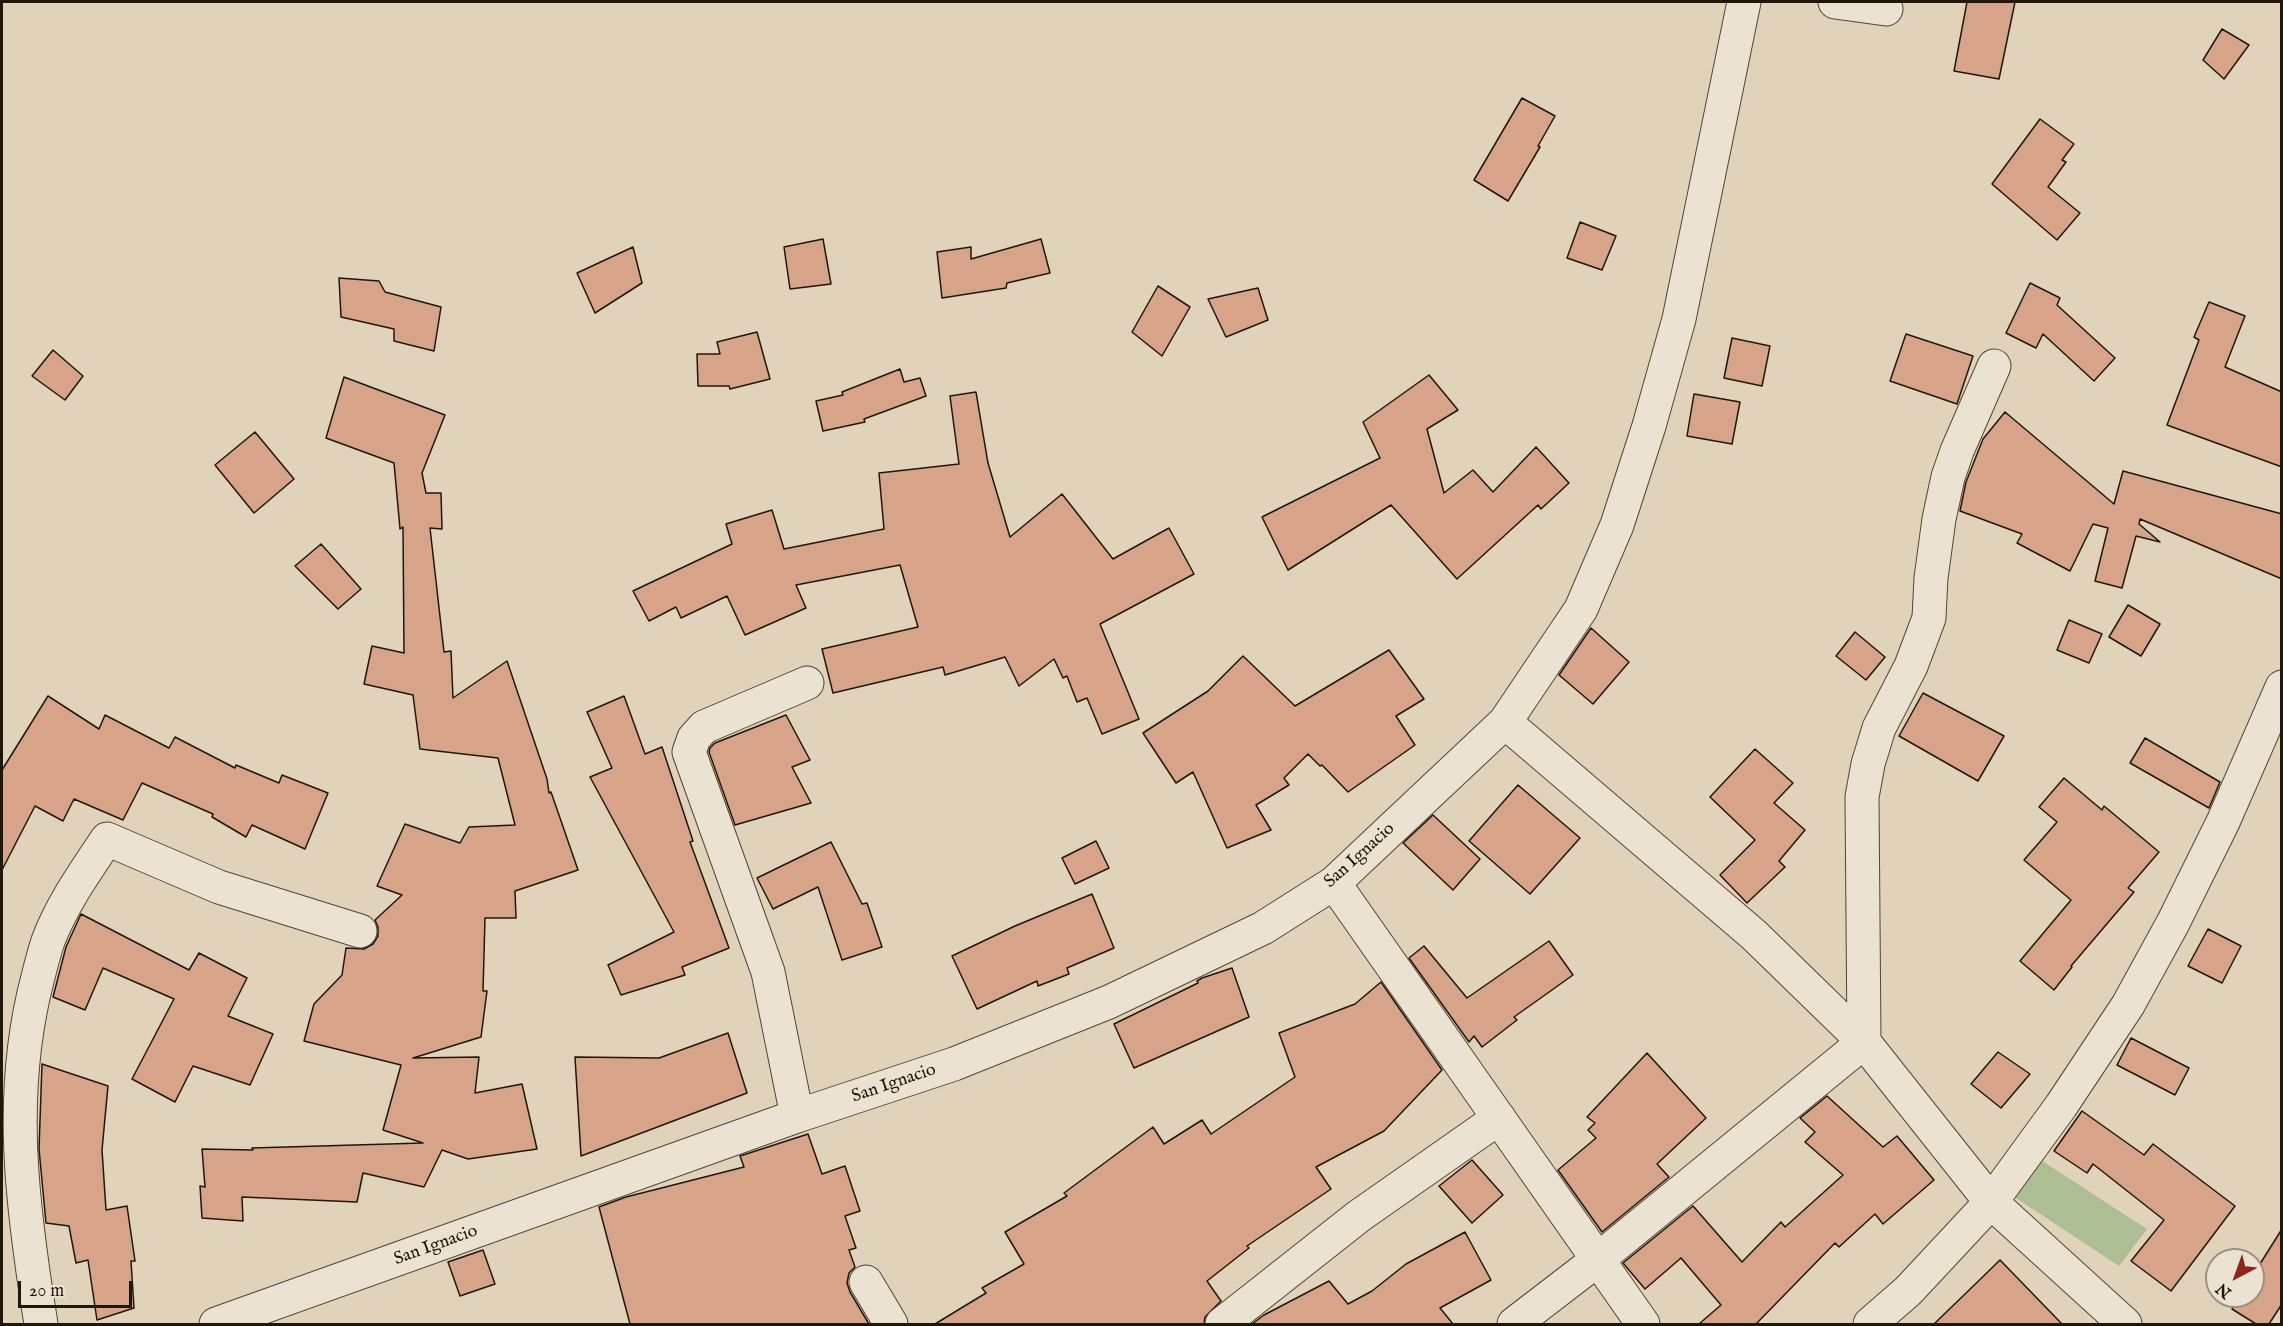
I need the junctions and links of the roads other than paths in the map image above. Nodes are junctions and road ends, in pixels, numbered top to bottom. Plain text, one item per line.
1 (1744, 2) edge
2 (1834, 2) edge
3 (1886, 9) dead end
4 (1994, 366) dead end
5 (807, 683) dead end
6 (2282, 687) edge
7 (1505, 722) junction
8 (1334, 883) junction
9 (360, 931) dead end
10 (1864, 1042) junction
11 (797, 1116) junction
12 (1498, 1118) junction
13 (1991, 1202) junction
14 (1596, 1261) junction
15 (866, 1282) dead end
16 (41, 1324) edge
17 (216, 1324) edge
18 (891, 1324) edge
19 (1222, 1324) edge
20 (1515, 1324) edge
21 (1643, 1324) edge
22 (1870, 1324) edge
23 (2125, 1324) edge

1 - 7 street, San Ignacio
2 - 3 street
4 - 10 street
5 - 11 street
6 - 13 street
7 - 8 street, San Ignacio
7 - 10 street
8 - 11 street, San Ignacio
8 - 12 street
9 - 16 street
10 - 13 street
10 - 14 street
11 - 17 street, San Ignacio
12 - 14 street
12 - 19 street
13 - 22 street
13 - 23 street
14 - 20 street
14 - 21 street
15 - 18 street

